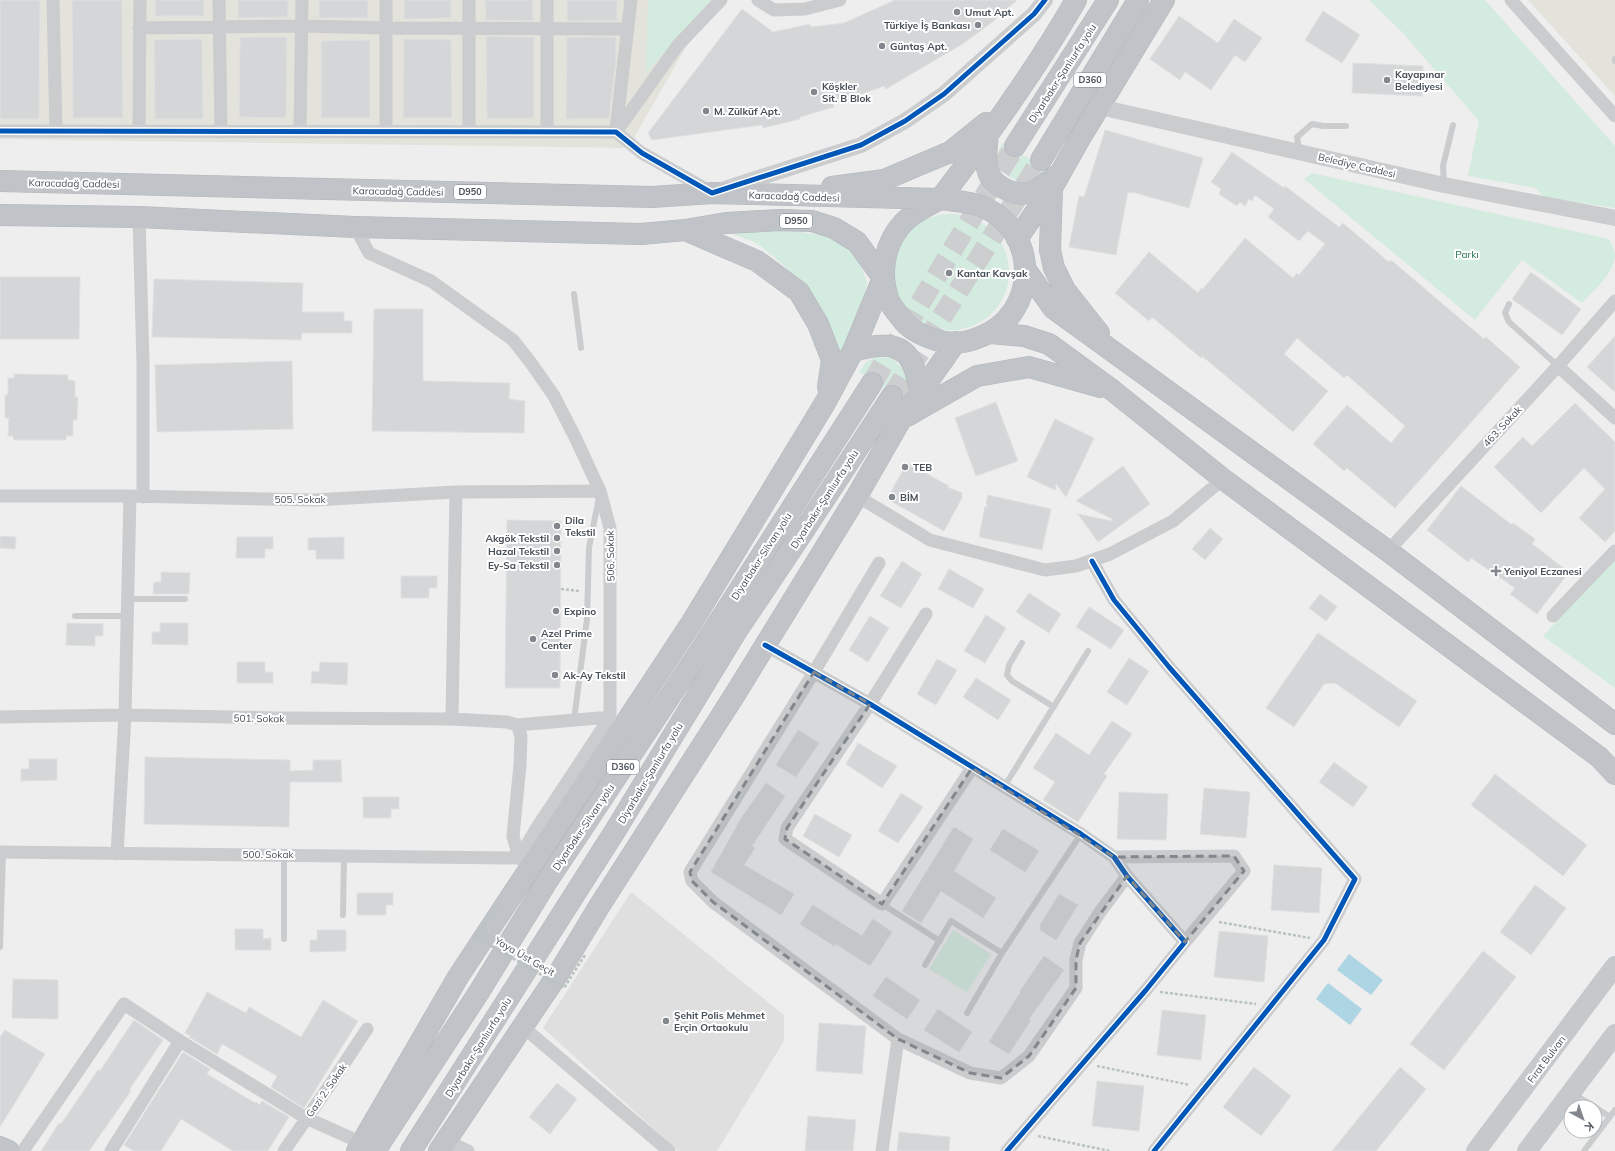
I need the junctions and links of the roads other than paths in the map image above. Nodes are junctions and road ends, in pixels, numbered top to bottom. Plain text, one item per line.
1 (53, 0) edge
2 (140, 0) edge
3 (219, 0) edge
4 (302, 0) edge
5 (386, 0) edge
6 (469, 0) edge
7 (547, 0) edge
8 (630, 0) edge
9 (722, 0) edge
10 (758, 0) edge
11 (840, 0) edge
12 (1045, 0) edge
13 (1076, 0) edge
14 (1108, 0) edge
15 (1138, 0) edge
16 (1164, 0) edge
17 (1511, 0) edge
18 (302, 26) junction
19 (218, 27) junction
20 (139, 28) junction
21 (387, 28) junction
22 (468, 28) junction
23 (548, 29) junction
24 (628, 29) junction
25 (1012, 100) junction
26 (1100, 107) junction
27 (1615, 116) edge
28 (1453, 125) dead end
29 (1346, 126) dead end
30 (0, 131) edge
31 (56, 131) junction
32 (139, 131) junction
33 (221, 132) junction
34 (300, 132) junction
35 (386, 132) junction
36 (469, 132) junction
37 (547, 132) junction
38 (616, 132) junction
39 (988, 134) junction
40 (1015, 146) tunnel mouth
41 (1299, 152) junction
42 (1041, 160) tunnel mouth
43 (0, 181) edge
44 (1056, 181) junction
45 (1444, 185) junction
46 (712, 193) junction
47 (789, 196) junction
48 (940, 199) junction
49 (0, 215) edge
50 (140, 217) junction
51 (1615, 218) edge
52 (355, 227) junction
53 (685, 230) junction
54 (1017, 239) junction
55 (1026, 270) junction
56 (884, 278) junction
57 (574, 294) dead end
58 (1615, 301) edge
59 (1510, 304) dead end
60 (991, 333) junction
61 (956, 342) junction
62 (581, 348) dead end
63 (853, 351) junction
64 (1123, 360) junction
65 (1558, 366) junction
66 (872, 383) tunnel mouth
67 (1112, 390) junction
68 (920, 393) junction
69 (892, 396) tunnel mouth
70 (825, 403) junction
71 (1615, 418) edge
72 (900, 421) junction
73 (1223, 479) junction
74 (600, 491) junction
75 (456, 492) junction
76 (0, 496) edge
77 (136, 496) junction
78 (857, 496) junction
79 (1388, 551) junction
80 (1615, 551) edge
81 (1092, 561) junction
82 (880, 563) dead end
83 (185, 599) dead end
84 (128, 600) junction
85 (926, 614) dead end
86 (75, 616) dead end
87 (127, 616) junction
88 (1552, 616) dead end
89 (1022, 643) dead end
90 (765, 646) junction
91 (1088, 651) dead end
92 (814, 672) junction
93 (870, 704) junction
94 (1054, 707) junction
95 (125, 715) junction
96 (0, 717) edge
97 (610, 717) junction
98 (452, 719) junction
99 (574, 720) junction
100 (1615, 724) edge
101 (517, 725) junction
102 (612, 744) junction
103 (972, 768) junction
104 (1615, 774) edge
105 (1004, 787) junction
106 (615, 831) junction
107 (1081, 834) junction
108 (1, 852) edge
109 (117, 854) junction
110 (284, 854) junction
111 (344, 855) junction
112 (1114, 857) junction
113 (526, 862) junction
114 (1127, 876) junction
115 (546, 883) junction
116 (882, 904) junction
117 (343, 916) dead end
118 (284, 939) dead end
119 (940, 941) junction
120 (1184, 942) junction
121 (0, 946) edge
122 (1002, 953) junction
123 (926, 965) dead end
124 (1615, 966) edge
125 (967, 1013) dead end
126 (523, 1027) junction
127 (367, 1029) dead end
128 (1615, 1034) edge
129 (898, 1039) junction
130 (180, 1041) junction
131 (407, 1065) junction
132 (490, 1076) junction
133 (1572, 1092) junction
134 (1583, 1099) edge
135 (1615, 1110) edge
136 (1603, 1112) edge
137 (1610, 1117) junction
138 (306, 1118) junction
139 (442, 1146) edge
140 (0, 1147) edge
141 (364, 1148) edge
142 (9, 1151) edge
143 (23, 1151) edge
144 (111, 1151) edge
145 (284, 1151) edge
146 (412, 1151) edge
147 (468, 1151) edge
148 (670, 1151) edge
149 (882, 1151) edge
150 (1007, 1151) edge
151 (1154, 1151) edge
152 (1476, 1151) edge
153 (1527, 1151) edge
154 (1584, 1151) edge

1 - 31 street
2 - 20 street
3 - 19 street
4 - 18 street
5 - 21 street
6 - 22 street
7 - 23 street
8 - 24 street
9 - 38 street
10 - 11 street
12 - 46 street
13 - 25 highway
14 - 40 highway, Diyarbakır-Şanlıurfa yolu / D360
15 - 42 highway, D360
16 - 26 highway
17 - 27 street
18 - 19 street
18 - 21 street
18 - 34 street
19 - 20 street
19 - 33 street
20 - 32 street
21 - 22 street
21 - 35 street
22 - 23 street
22 - 36 street
23 - 24 street
23 - 37 street
24 - 38 street
25 - 39 highway
25 - 47 highway
26 - 41 street, Belediye Caddesi
26 - 44 highway
28 - 45 lane
29 - 41 lane
30 - 31 street
31 - 32 street
32 - 33 street
33 - 34 street
34 - 35 street
35 - 36 street
36 - 37 street
37 - 38 street
38 - 46 street
39 - 44 highway
39 - 48 highway
41 - 45 street, Belediye Caddesi
43 - 46 highway, Karacadağ Caddesi / D950
44 - 54 highway
44 - 64 highway
45 - 51 street, Belediye Caddesi
46 - 47 highway, Karacadağ Caddesi / D950
47 - 48 highway, Karacadağ Caddesi / D950
48 - 54 highway
48 - 56 highway
49 - 50 highway, D950
50 - 52 highway, D950
50 - 77 street
52 - 53 highway, D950
52 - 74 street, 506. Sokak
53 - 56 highway, D950
53 - 70 highway
54 - 55 highway
55 - 60 highway
55 - 64 highway
56 - 61 highway
56 - 63 highway
57 - 62 lane
58 - 65 street, 463. Sokak
59 - 65 lane
60 - 61 highway
60 - 67 highway
61 - 68 highway
63 - 68 highway
63 - 70 highway
64 - 79 highway
65 - 71 street
65 - 79 street, 463. Sokak
66 - 115 highway, Diyarbakır-Silvan yolu / D360
67 - 72 highway
67 - 73 highway
68 - 72 highway
69 - 106 highway, Diyarbakır-Şanlıurfa yolu / D360
70 - 102 highway
72 - 78 highway
73 - 81 street
73 - 104 highway
74 - 75 street, 505. Sokak
74 - 97 street, 506. Sokak
74 - 99 lane
75 - 77 street, 505. Sokak
75 - 98 street
76 - 77 street, 505. Sokak
77 - 84 street
78 - 81 street
78 - 90 highway
79 - 100 highway
80 - 88 street
81 - 151 street
82 - 92 street
83 - 84 lane
84 - 87 street
85 - 93 street
86 - 87 lane
87 - 95 street
89 - 94 lane
90 - 92 street
90 - 126 highway
91 - 94 lane
92 - 93 street
92 - 129 street
93 - 103 street
93 - 116 street
94 - 105 lane
95 - 96 street, 501. Sokak
95 - 98 street, 501. Sokak
95 - 109 street
97 - 99 street, 501. Sokak
97 - 102 street, 506. Sokak
97 - 113 street
98 - 101 street, 501. Sokak
99 - 101 street, 501. Sokak
101 - 113 street
102 - 113 highway
103 - 105 street
103 - 116 street
105 - 107 street
106 - 132 highway
106 - 146 highway, Diyarbakır-Şanlıurfa yolu / D360
107 - 112 street
107 - 122 lane
108 - 109 street, 500. Sokak
108 - 121 lane
109 - 110 street, 500. Sokak
110 - 111 street, 500. Sokak
110 - 118 lane
111 - 113 street, 500. Sokak
111 - 117 lane
112 - 114 street
112 - 120 street
113 - 131 highway
114 - 120 street
114 - 129 street
115 - 131 highway
115 - 141 highway, Diyarbakır-Silvan yolu / D360
116 - 119 lane
119 - 122 lane
119 - 123 lane
120 - 150 street
122 - 125 lane
124 - 152 main road, Fırat Bulvarı
126 - 132 highway
126 - 148 street
127 - 138 street, Gazi 2. Sokak
128 - 133 main road
129 - 149 street
130 - 138 street
130 - 143 street
130 - 144 street
131 - 141 highway
132 - 139 highway
133 - 134 lane
133 - 153 main road
135 - 137 lane
136 - 137 lane
137 - 154 lane
138 - 141 street
138 - 145 street, Gazi 2. Sokak
139 - 147 street
140 - 142 highway

